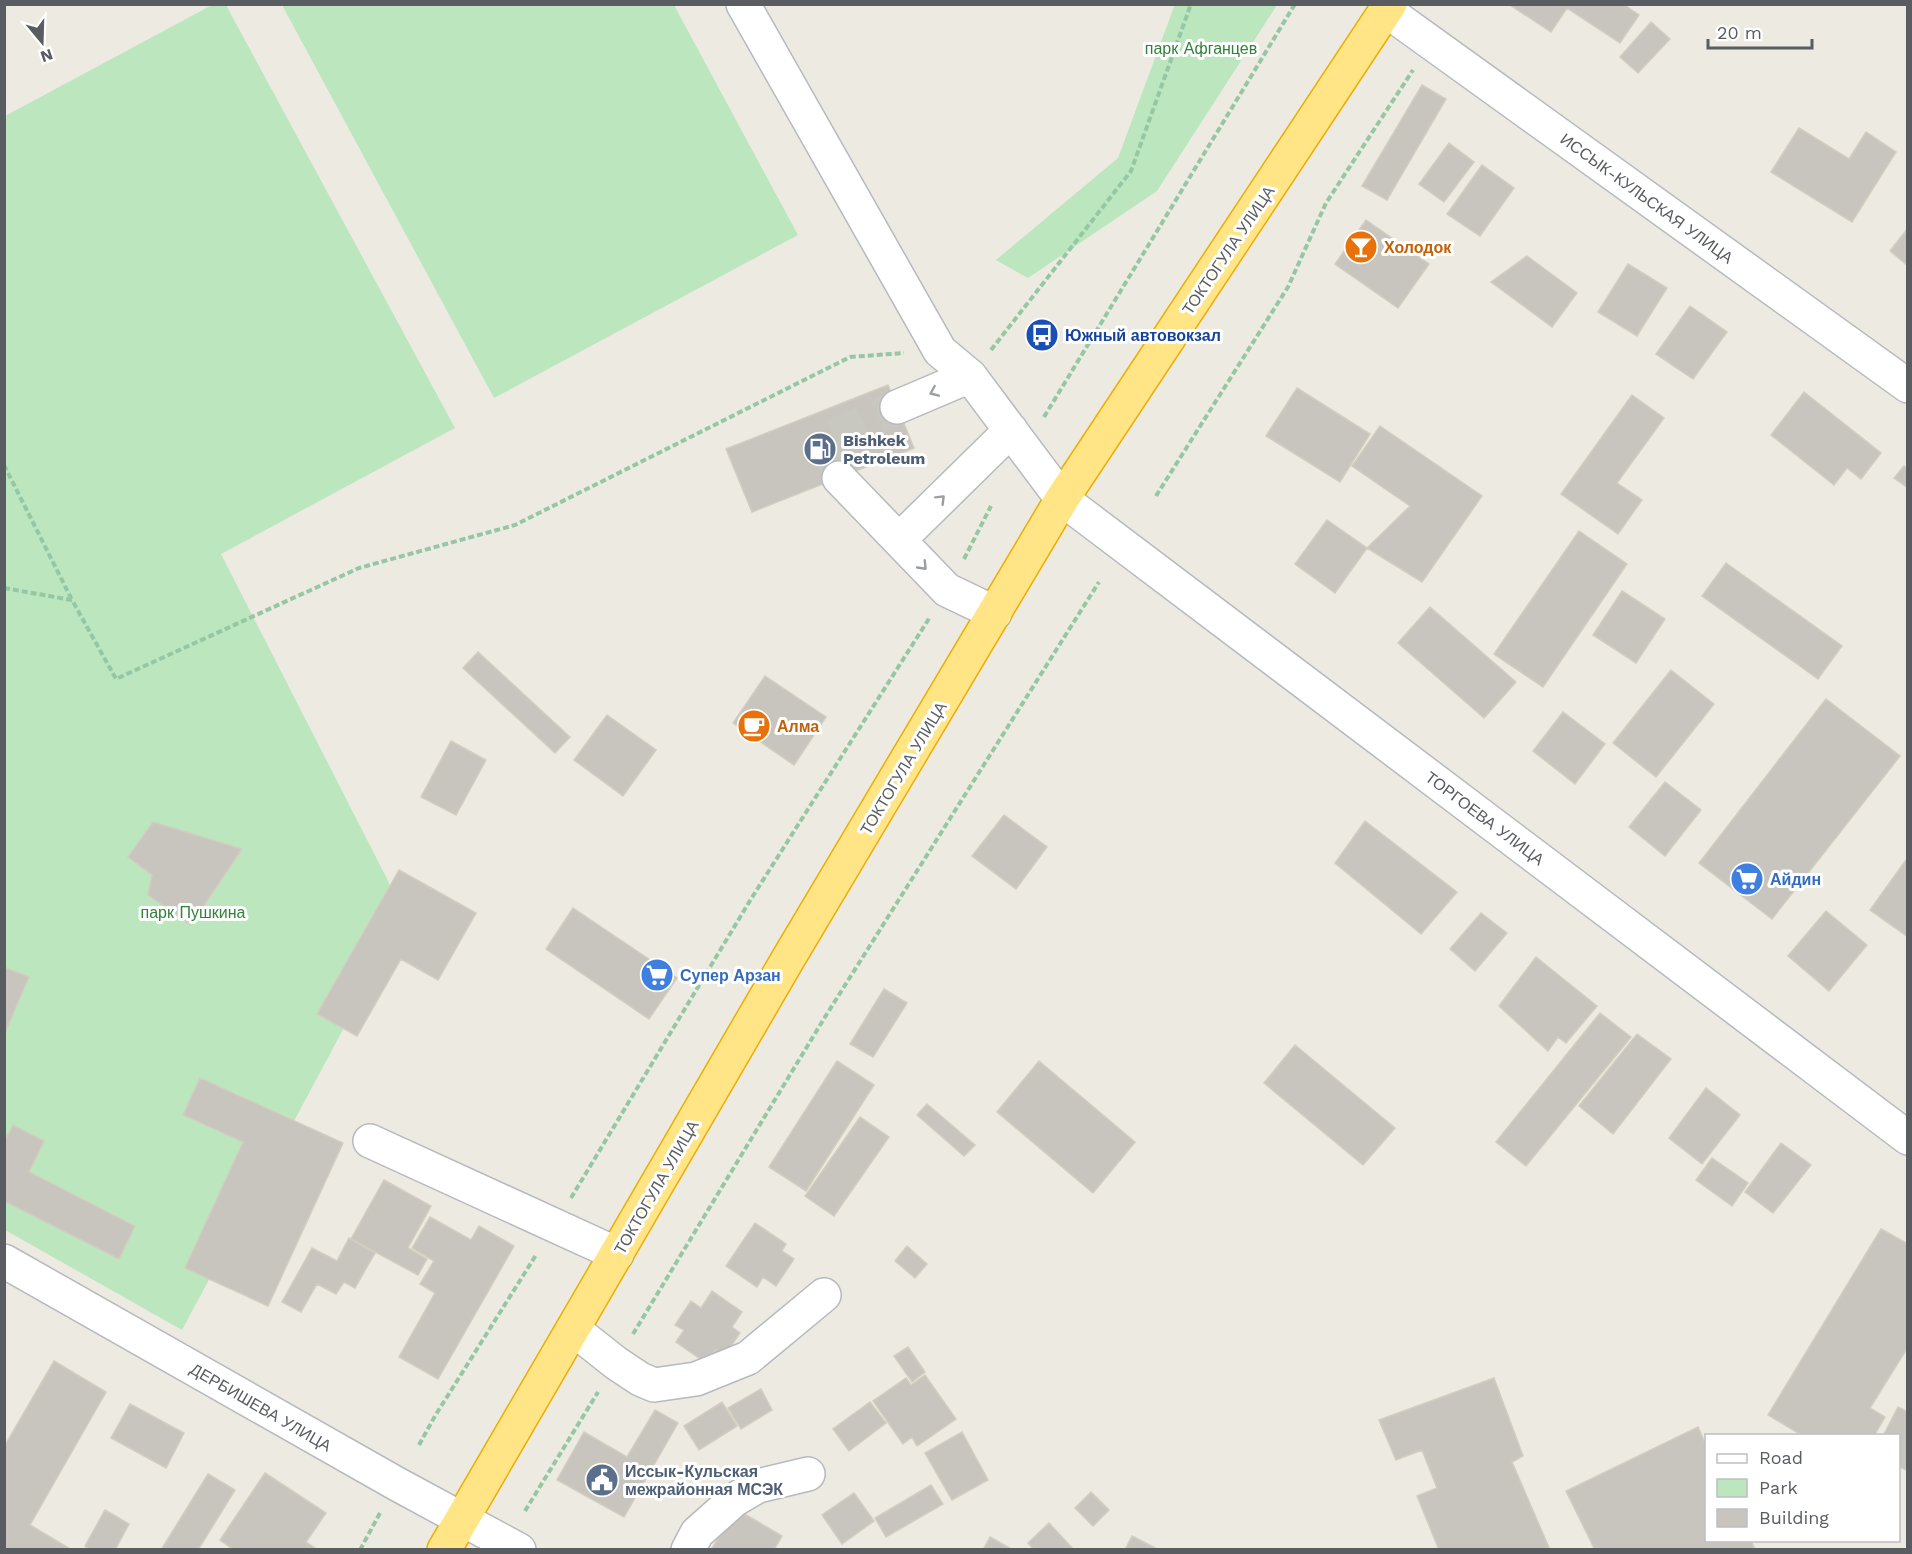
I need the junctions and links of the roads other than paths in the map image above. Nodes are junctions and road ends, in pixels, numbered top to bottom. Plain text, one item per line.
1 (743, 4) edge
2 (1388, 8) edge
3 (970, 376) junction
4 (1908, 386) edge
5 (897, 407) tunnel mouth
6 (1011, 430) junction
7 (839, 478) tunnel mouth
8 (1062, 499) junction
9 (899, 540) junction
10 (995, 613) junction
11 (1908, 1138) edge
12 (370, 1141) dead end
13 (617, 1254) junction
14 (4, 1261) edge
15 (824, 1295) dead end
16 (573, 1329) junction
17 (808, 1474) dead end
18 (460, 1520) junction
19 (444, 1550) edge
20 (519, 1550) edge
21 (688, 1550) edge

1 - 3 street, ТОРГОЕВА УЛИЦА
2 - 4 street, ИССЫК-КУЛЬСКАЯ УЛИЦА
2 - 8 highway, ТОКТОГУЛА УЛИЦА
3 -> 5 street
3 - 6 street, ТОРГОЕВА УЛИЦА
6 - 8 street, ТОРГОЕВА УЛИЦА
9 -> 6 street
7 - 9 street
8 - 10 highway, ТОКТОГУЛА УЛИЦА
8 - 11 street, ТОРГОЕВА УЛИЦА
9 -> 10 street
10 - 13 highway, ТОКТОГУЛА УЛИЦА
12 - 13 street
13 - 16 highway, ТОКТОГУЛА УЛИЦА
14 - 18 street, ДЕРБИШЕВА УЛИЦА
15 - 16 street
16 - 18 highway, ТОКТОГУЛА УЛИЦА
17 - 21 street
18 - 19 highway, ТОКТОГУЛА УЛИЦА
18 - 20 street, ДЕРБИШЕВА УЛИЦА

